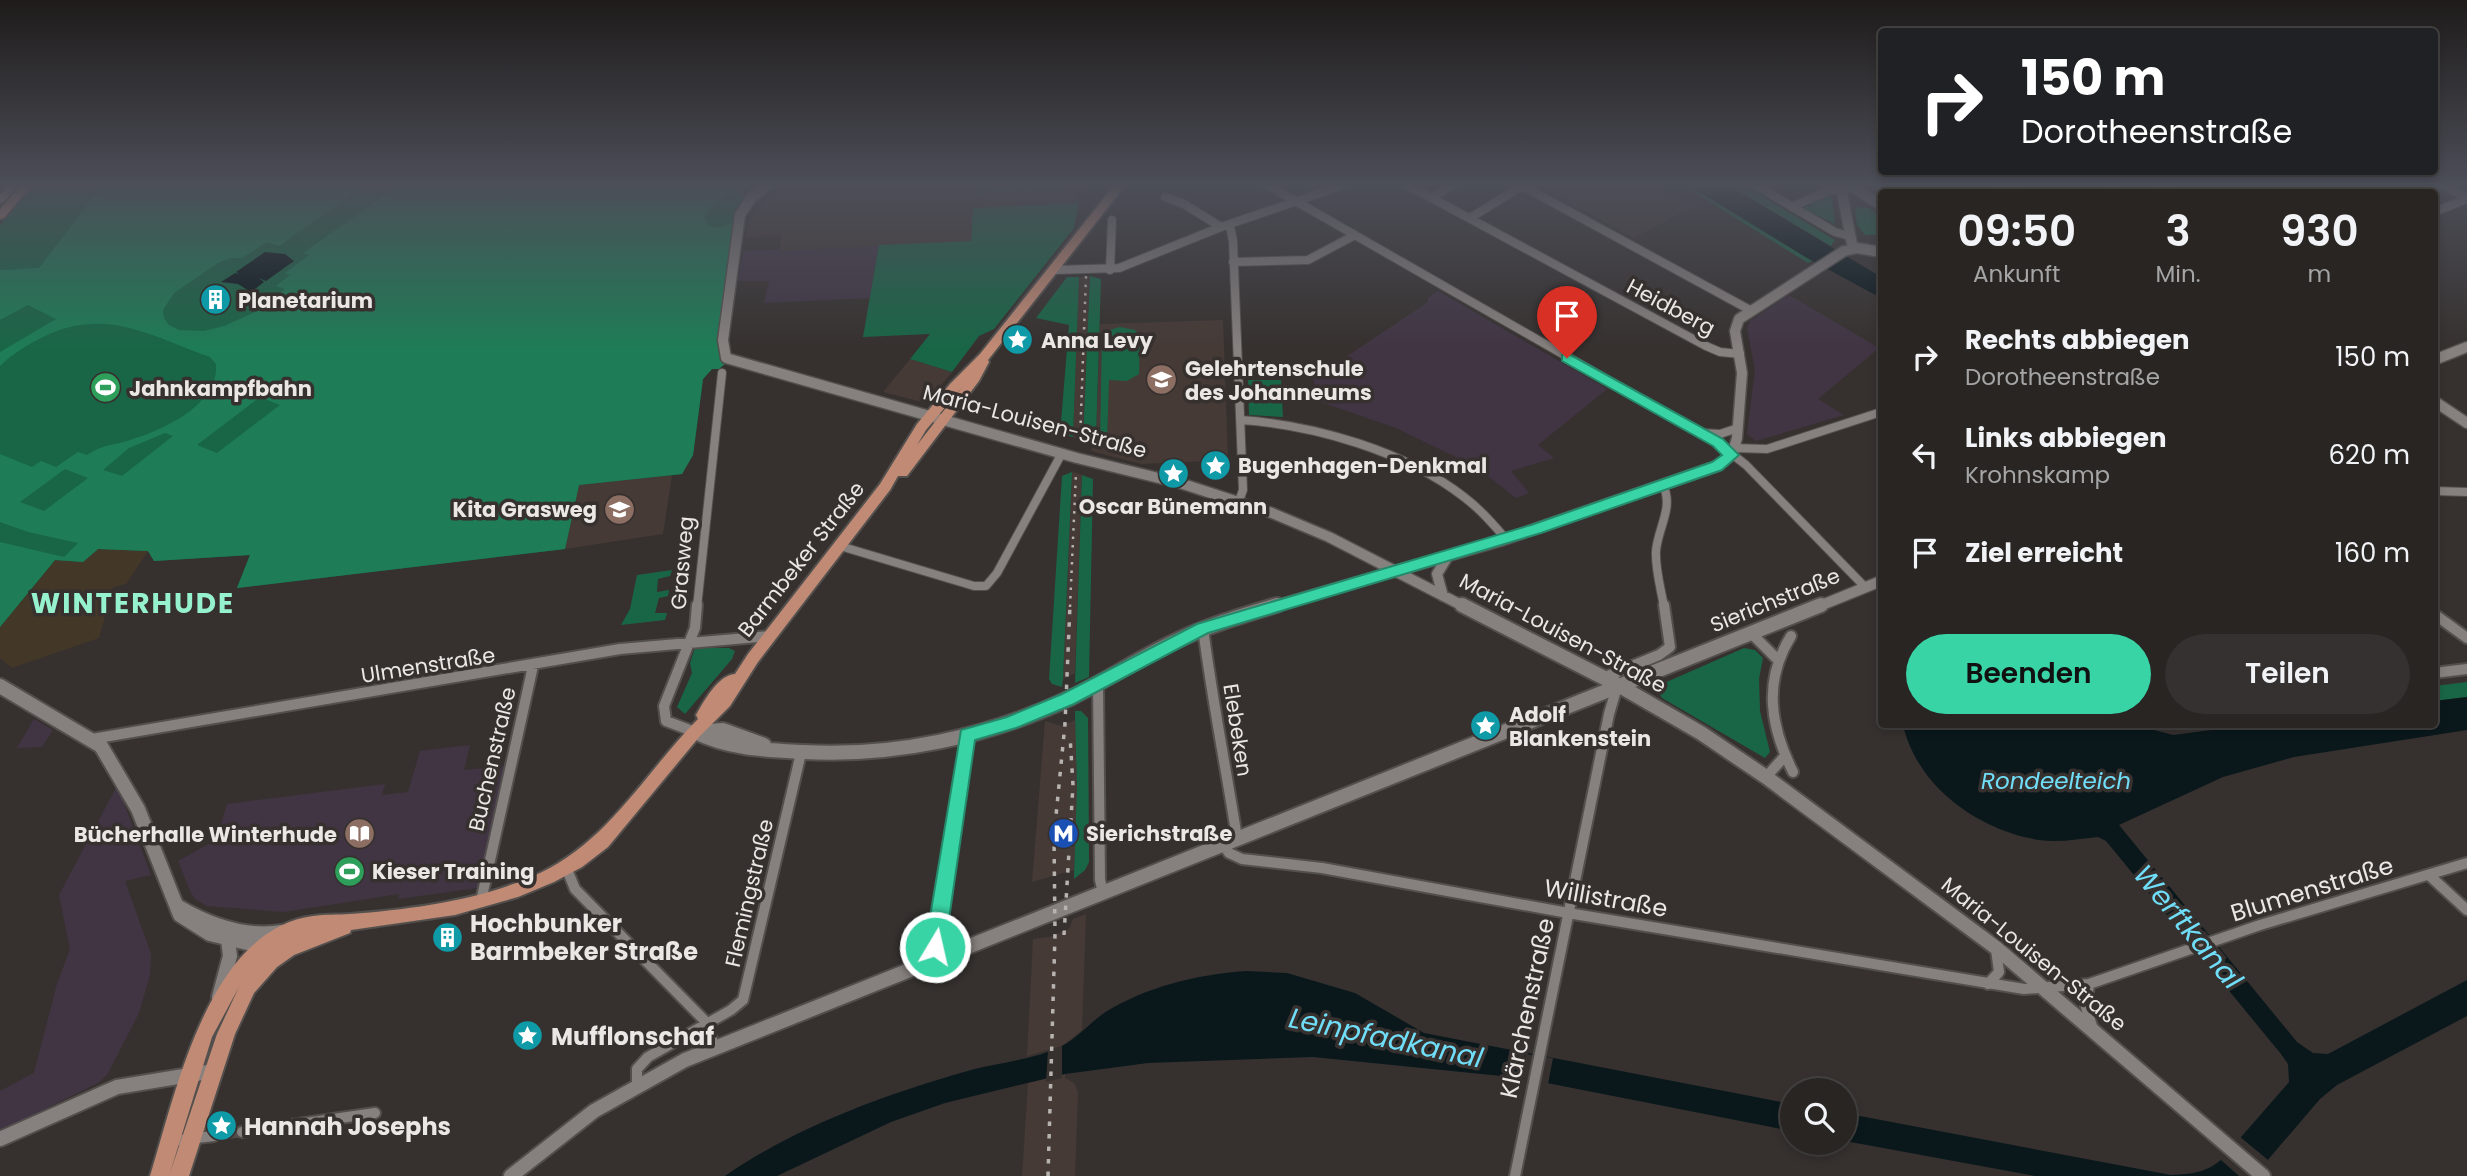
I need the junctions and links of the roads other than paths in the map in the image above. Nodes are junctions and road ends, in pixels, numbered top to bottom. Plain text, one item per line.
1 (737, 238) edge
2 (1080, 238) edge
3 (1111, 238) edge
4 (1195, 238) edge
5 (1228, 238) edge
6 (1350, 238) edge
7 (1360, 238) edge
8 (1507, 238) edge
9 (1618, 238) edge
10 (1850, 238) edge
11 (1853, 248) junction
12 (1842, 252) joint
13 (1878, 252) edge
14 (1233, 262) junction
15 (1822, 265) joint
16 (1055, 270) junction
17 (1110, 270) junction
18 (1751, 310) junction
19 (2467, 347) edge
20 (1740, 354) junction
21 (2438, 358) edge
22 (722, 373) dead end
23 (2438, 404) edge
24 (1878, 413) edge
25 (937, 417) junction
26 (1241, 419) junction
27 (2467, 423) edge
28 (1738, 428) junction
29 (1698, 433) junction
30 (1733, 452) junction
31 (1062, 453) junction
32 (1663, 485) junction
33 (2438, 491) edge
34 (2467, 492) edge
35 (1239, 501) junction
36 (1506, 539) junction
37 (840, 546) junction
38 (1448, 556) junction
39 (1394, 571) junction
40 (1878, 582) edge
41 (1866, 588) junction
42 (1443, 596) junction
43 (2438, 617) edge
44 (1203, 628) junction
45 (1751, 633) junction
46 (771, 636) junction
47 (1790, 636) dead end
48 (2467, 638) edge
49 (690, 642) junction
50 (1659, 655) junction
51 (1776, 658) junction
52 (1685, 660) junction
53 (533, 666) junction
54 (2467, 669) edge
55 (2438, 673) edge
56 (1602, 678) junction
57 (1098, 683) junction
58 (1618, 685) junction
59 (0, 686) edge
60 (695, 732) junction
61 (967, 736) junction
62 (90, 740) junction
63 (801, 753) junction
64 (1785, 756) junction
65 (1793, 772) dead end
66 (1766, 777) junction
67 (1237, 838) junction
68 (1223, 844) junction
69 (2467, 863) edge
70 (566, 867) junction
71 (2430, 876) junction
72 (1103, 892) junction
73 (481, 901) junction
74 (176, 906) junction
75 (2467, 910) edge
76 (1568, 913) junction
77 (357, 922) junction
78 (292, 930) junction
79 (228, 940) junction
80 (252, 946) junction
81 (1995, 947) junction
82 (286, 950) junction
83 (936, 958) junction
84 (1988, 984) junction
85 (2089, 984) junction
86 (2044, 989) junction
87 (217, 1006) junction
88 (706, 1022) junction
89 (2095, 1032) junction
90 (225, 1039) junction
91 (715, 1048) junction
92 (214, 1071) junction
93 (191, 1075) junction
94 (637, 1083) junction
95 (375, 1113) dead end
96 (242, 1132) tunnel mouth
97 (214, 1136) tunnel mouth
98 (192, 1138) junction
99 (0, 1139) edge
100 (171, 1141) junction
101 (2230, 1148) joint
102 (2260, 1174) edge
103 (160, 1176) edge
104 (179, 1176) edge
105 (512, 1176) edge
106 (1515, 1176) edge

1 - 25 street, Maria-Louisen-Straße
2 - 16 main road, Barmbeker Straße
3 - 17 street
4 - 17 street
5 - 14 street
6 - 14 street
7 - 29 street
8 - 20 street, Heidberg
9 - 18 street
10 - 11 street
11 - 12 street
11 - 13 street
12 - 15 main road
14 - 26 street
15 - 18 street
16 - 17 street
16 - 25 main road, Barmbeker Straße
18 - 20 street
19 - 21 street
20 - 28 street
22 - 49 street, Grasweg
23 - 27 street
24 - 30 street
25 - 31 street, Maria-Louisen-Straße
25 - 37 main road, Barmbeker Straße
26 - 35 street
26 - 36 street
28 - 29 street
28 - 30 street
29 - 30 street
30 - 32 street
30 - 41 street
31 - 35 street, Maria-Louisen-Straße
31 - 37 street
32 - 36 street
32 - 50 street
33 - 34 street
35 - 39 street, Maria-Louisen-Straße
36 - 38 street
37 - 46 main road, Barmbeker Straße
38 - 39 street
38 - 42 street
39 - 42 street, Maria-Louisen-Straße
39 - 44 street
40 - 41 street, Sierichstraße
41 - 45 street, Sierichstraße
42 - 56 street, Maria-Louisen-Straße
43 - 48 street
44 - 57 street
44 - 67 street, Elebeken
45 - 51 street
45 - 52 street, Sierichstraße
46 - 49 street, Ulmenstraße
46 - 60 main road, Barmbeker Straße
47 - 51 street
49 - 53 street, Ulmenstraße
49 - 60 street, Grasweg
50 - 52 street
50 - 56 street
51 - 64 street
52 - 58 street, Sierichstraße
53 - 62 street, Ulmenstraße
53 - 73 street, Buchenstraße
54 - 55 street
56 - 58 street, Maria-Louisen-Straße
57 - 61 street
57 - 72 street
58 - 66 street, Maria-Louisen-Straße
58 - 67 street, Sierichstraße
58 - 76 street, Klärchenstraße
59 - 62 street
60 - 63 street
60 - 70 main road, Barmbeker Straße
61 - 63 street
61 - 83 street
62 - 74 street
63 - 88 street, Flemingstraße
64 - 65 street
64 - 66 street
66 - 81 street, Maria-Louisen-Straße
67 - 68 street, Sierichstraße
68 - 72 street, Sierichstraße
68 - 76 street, Willistraße
69 - 71 street, Blumenstraße
70 - 73 main road, Barmbeker Straße
70 - 88 street
71 - 75 street
71 - 85 street, Blumenstraße
72 - 83 street, Sierichstraße
73 - 77 main road, Barmbeker Straße
74 - 79 street
74 - 80 street
76 - 84 street, Willistraße
76 - 106 street, Klärchenstraße
77 - 78 main road
77 - 82 main road
78 - 80 main road
78 - 80 street
79 - 80 main road
79 - 87 street
80 - 82 main road
80 - 87 main road
80 - 90 street
81 - 84 street
81 - 86 street, Maria-Louisen-Straße
82 - 90 main road
83 - 91 street, Sierichstraße
84 - 86 street, Willistraße
85 - 86 street, Blumenstraße
85 - 89 street
86 - 89 main road, Maria-Louisen-Straße
87 - 93 main road
88 - 91 street
88 - 94 street, Sierichstraße
89 - 101 main road, Maria-Louisen-Straße
90 - 92 main road
91 - 94 street, Sierichstraße
92 - 93 street
92 - 98 main road
93 - 99 street
93 - 100 main road
94 - 105 street, Sierichstraße
95 - 96 street
97 - 98 street
98 - 100 street
98 - 104 main road
100 - 103 main road
101 - 102 street, Maria-Louisen-Straße

